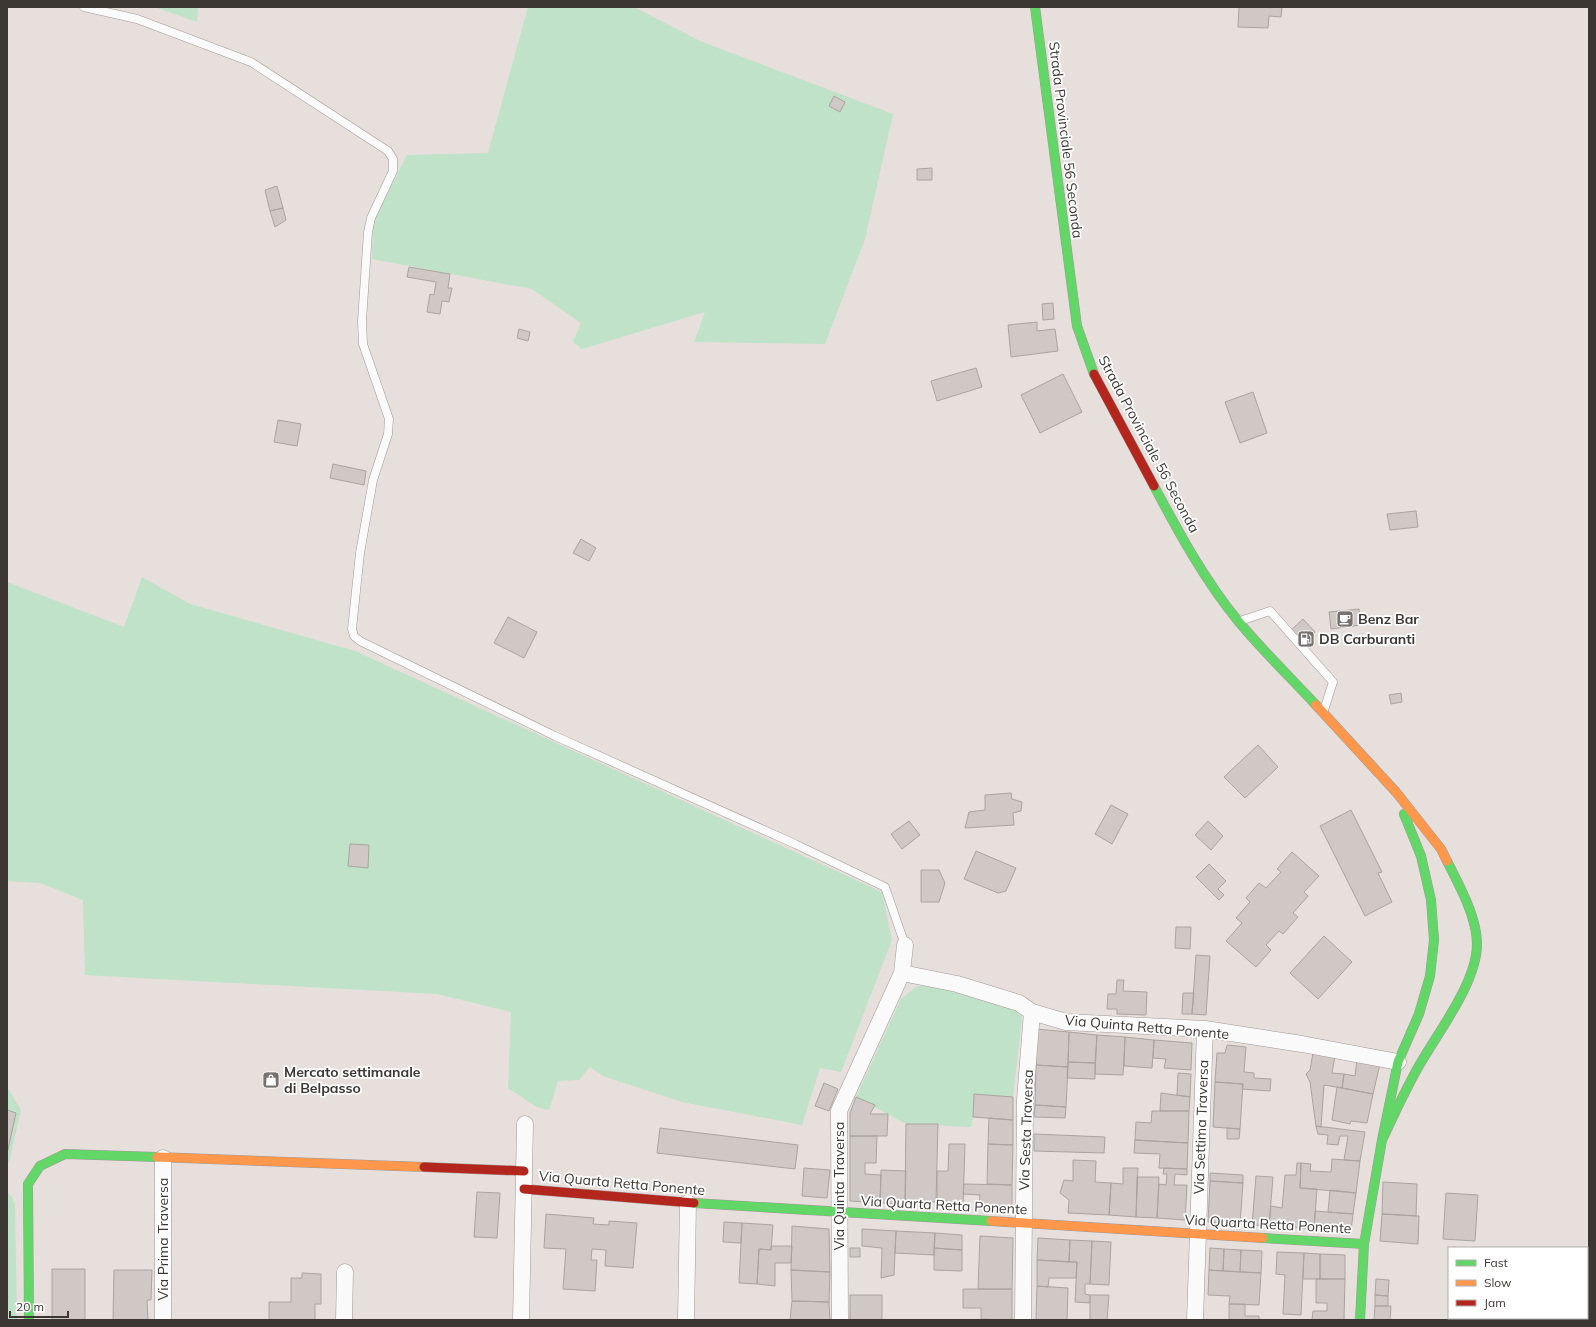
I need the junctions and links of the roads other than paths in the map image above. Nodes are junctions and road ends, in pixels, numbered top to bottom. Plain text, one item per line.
1 (84, 7) edge
2 (1035, 7) edge
3 (1240, 622) junction
4 (1323, 712) junction
5 (1396, 792) junction
6 (905, 946) joint
7 (902, 973) junction
8 (1032, 1012) junction
9 (1205, 1030) junction
10 (1398, 1062) junction
11 (525, 1124) dead end
12 (1382, 1140) junction
13 (162, 1158) junction
14 (524, 1171) junction
15 (524, 1189) junction
16 (688, 1203) junction
17 (838, 1212) junction
18 (1024, 1223) junction
19 (1197, 1234) junction
20 (1364, 1244) junction
21 (345, 1272) dead end
22 (29, 1320) edge
23 (163, 1320) edge
24 (344, 1320) edge
25 (521, 1320) edge
26 (686, 1320) edge
27 (840, 1320) edge
28 (1023, 1320) edge
29 (1195, 1320) edge
30 (1360, 1320) edge

1 - 6 lane
2 - 3 street, Strada Provinciale 56 Seconda
3 - 4 street, Strada Provinciale 56 Seconda
3 - 4 lane
4 - 5 street, Strada Provinciale 56 Seconda
5 - 10 street
5 - 12 street, Strada Provinciale 56 Seconda
6 - 7 street, Via Quinta Traversa
7 - 8 street, Via Quinta Retta Ponente
7 - 17 street, Via Quinta Traversa
8 - 9 street, Via Quinta Retta Ponente
8 - 18 street, Via Sesta Traversa
9 - 10 street, Via Quinta Retta Ponente
9 - 19 street, Via Settima Traversa
10 - 12 street
11 - 14 street
12 - 20 street
13 - 14 street
13 - 22 street
13 - 23 street, Via Prima Traversa
14 - 15 street
15 - 16 street, Via Quarta Retta Ponente
15 - 25 street
16 - 17 street, Via Quarta Retta Ponente
16 - 26 street
17 - 18 street, Via Quarta Retta Ponente
17 - 27 street, Via Quinta Traversa
18 - 19 street, Via Quarta Retta Ponente
18 - 28 street, Via Sesta Traversa
19 - 20 street, Via Quarta Retta Ponente
19 - 29 street, Via Settima Traversa
20 - 30 street
21 - 24 street

